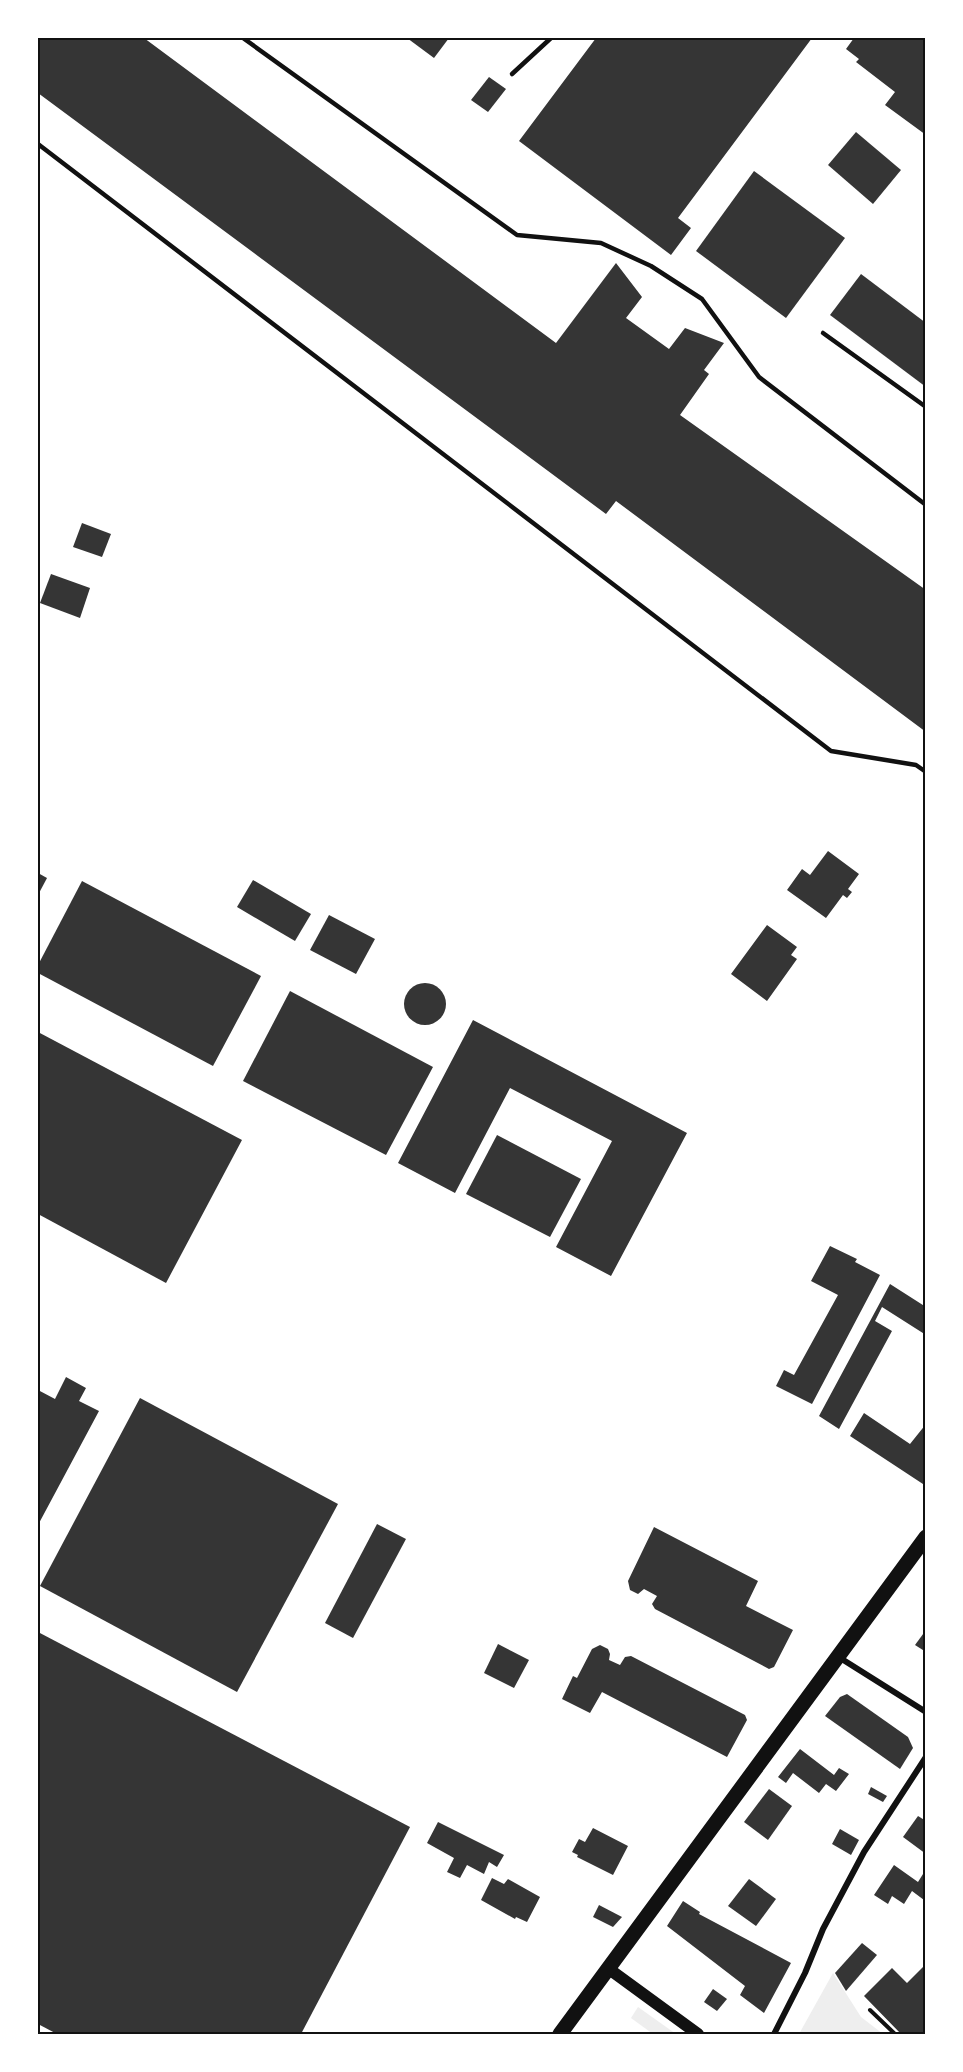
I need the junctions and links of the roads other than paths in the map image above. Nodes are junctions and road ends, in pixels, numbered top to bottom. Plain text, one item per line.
1 (243, 38) edge
2 (551, 38) edge
3 (512, 74) dead end
4 (38, 144) edge
5 (823, 333) dead end
6 (926, 407) edge
7 (926, 505) edge
8 (926, 772) edge
9 (926, 1537) edge
10 (837, 1656) junction
11 (926, 1712) edge
12 (926, 1757) edge
13 (609, 1969) junction
14 (560, 2034) edge
15 (698, 2034) edge
16 (774, 2034) edge

1 - 7 lane
2 - 3 lane
4 - 8 lane
5 - 6 lane
9 - 10 main road
10 - 11 street
10 - 13 main road
12 - 16 street
13 - 14 main road
13 - 15 main road

